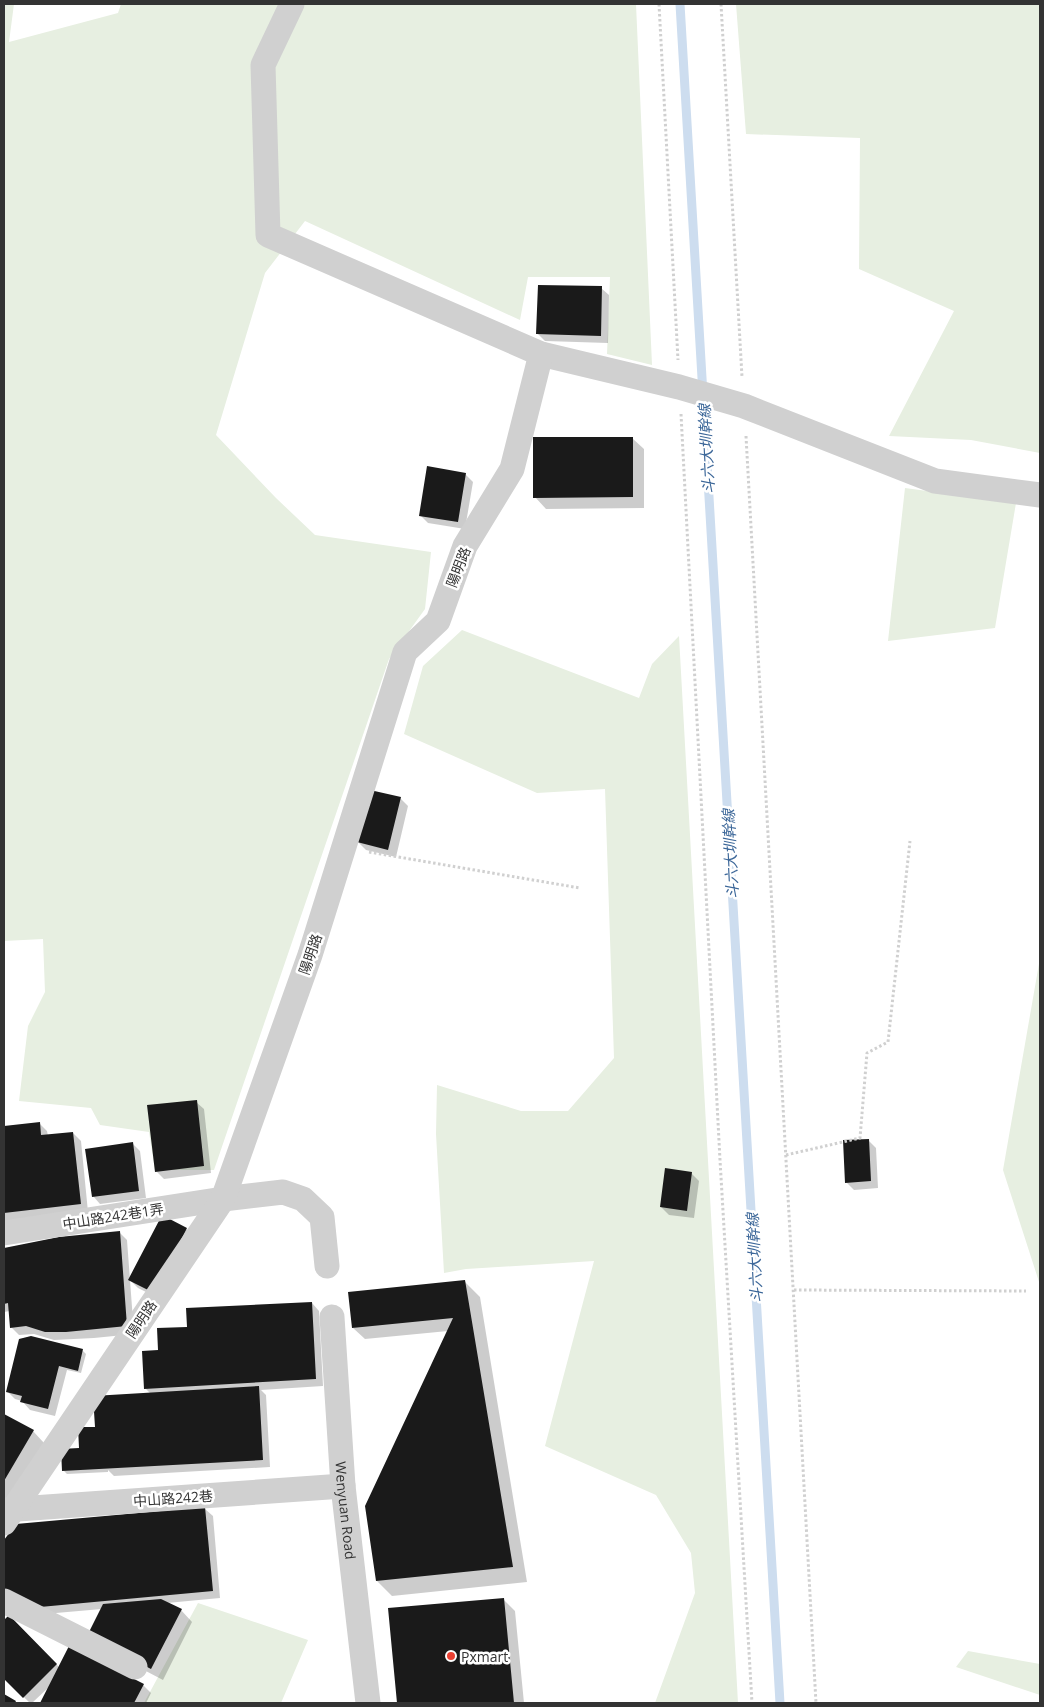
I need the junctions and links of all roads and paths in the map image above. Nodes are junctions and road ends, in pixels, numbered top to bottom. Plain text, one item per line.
1 (292, 4) edge
2 (659, 4) edge
3 (720, 4) edge
4 (541, 354) junction
5 (679, 387) junction
6 (744, 406) junction
7 (1040, 495) edge
8 (910, 841) dead end
9 (344, 848) junction
10 (580, 888) dead end
11 (786, 1155) junction
12 (223, 1199) junction
13 (4, 1233) edge
14 (327, 1266) dead end
15 (794, 1290) junction
16 (1026, 1291) dead end
17 (332, 1317) dead end
18 (343, 1486) junction
19 (6, 1514) edge
20 (4, 1601) edge
21 (135, 1667) dead end
22 (368, 1703) edge
23 (752, 1703) edge
24 (816, 1703) edge

1 - 4 street
2 - 5 path
3 - 6 path
4 - 5 street
4 - 9 street, 陽明路
5 - 6 street
5 - 23 path
6 - 7 street
6 - 11 path
8 - 11 path
9 - 10 path
9 - 12 street, 陽明路
11 - 15 path
12 - 13 street, 中山路242巷1弄
12 - 14 street, 中山路242巷1弄
12 - 19 street, 陽明路
15 - 16 path
15 - 24 path
17 - 18 street, Wenyuan Road
18 - 19 street, 中山路242巷
18 - 22 street, Wenyuan Road
20 - 21 street

